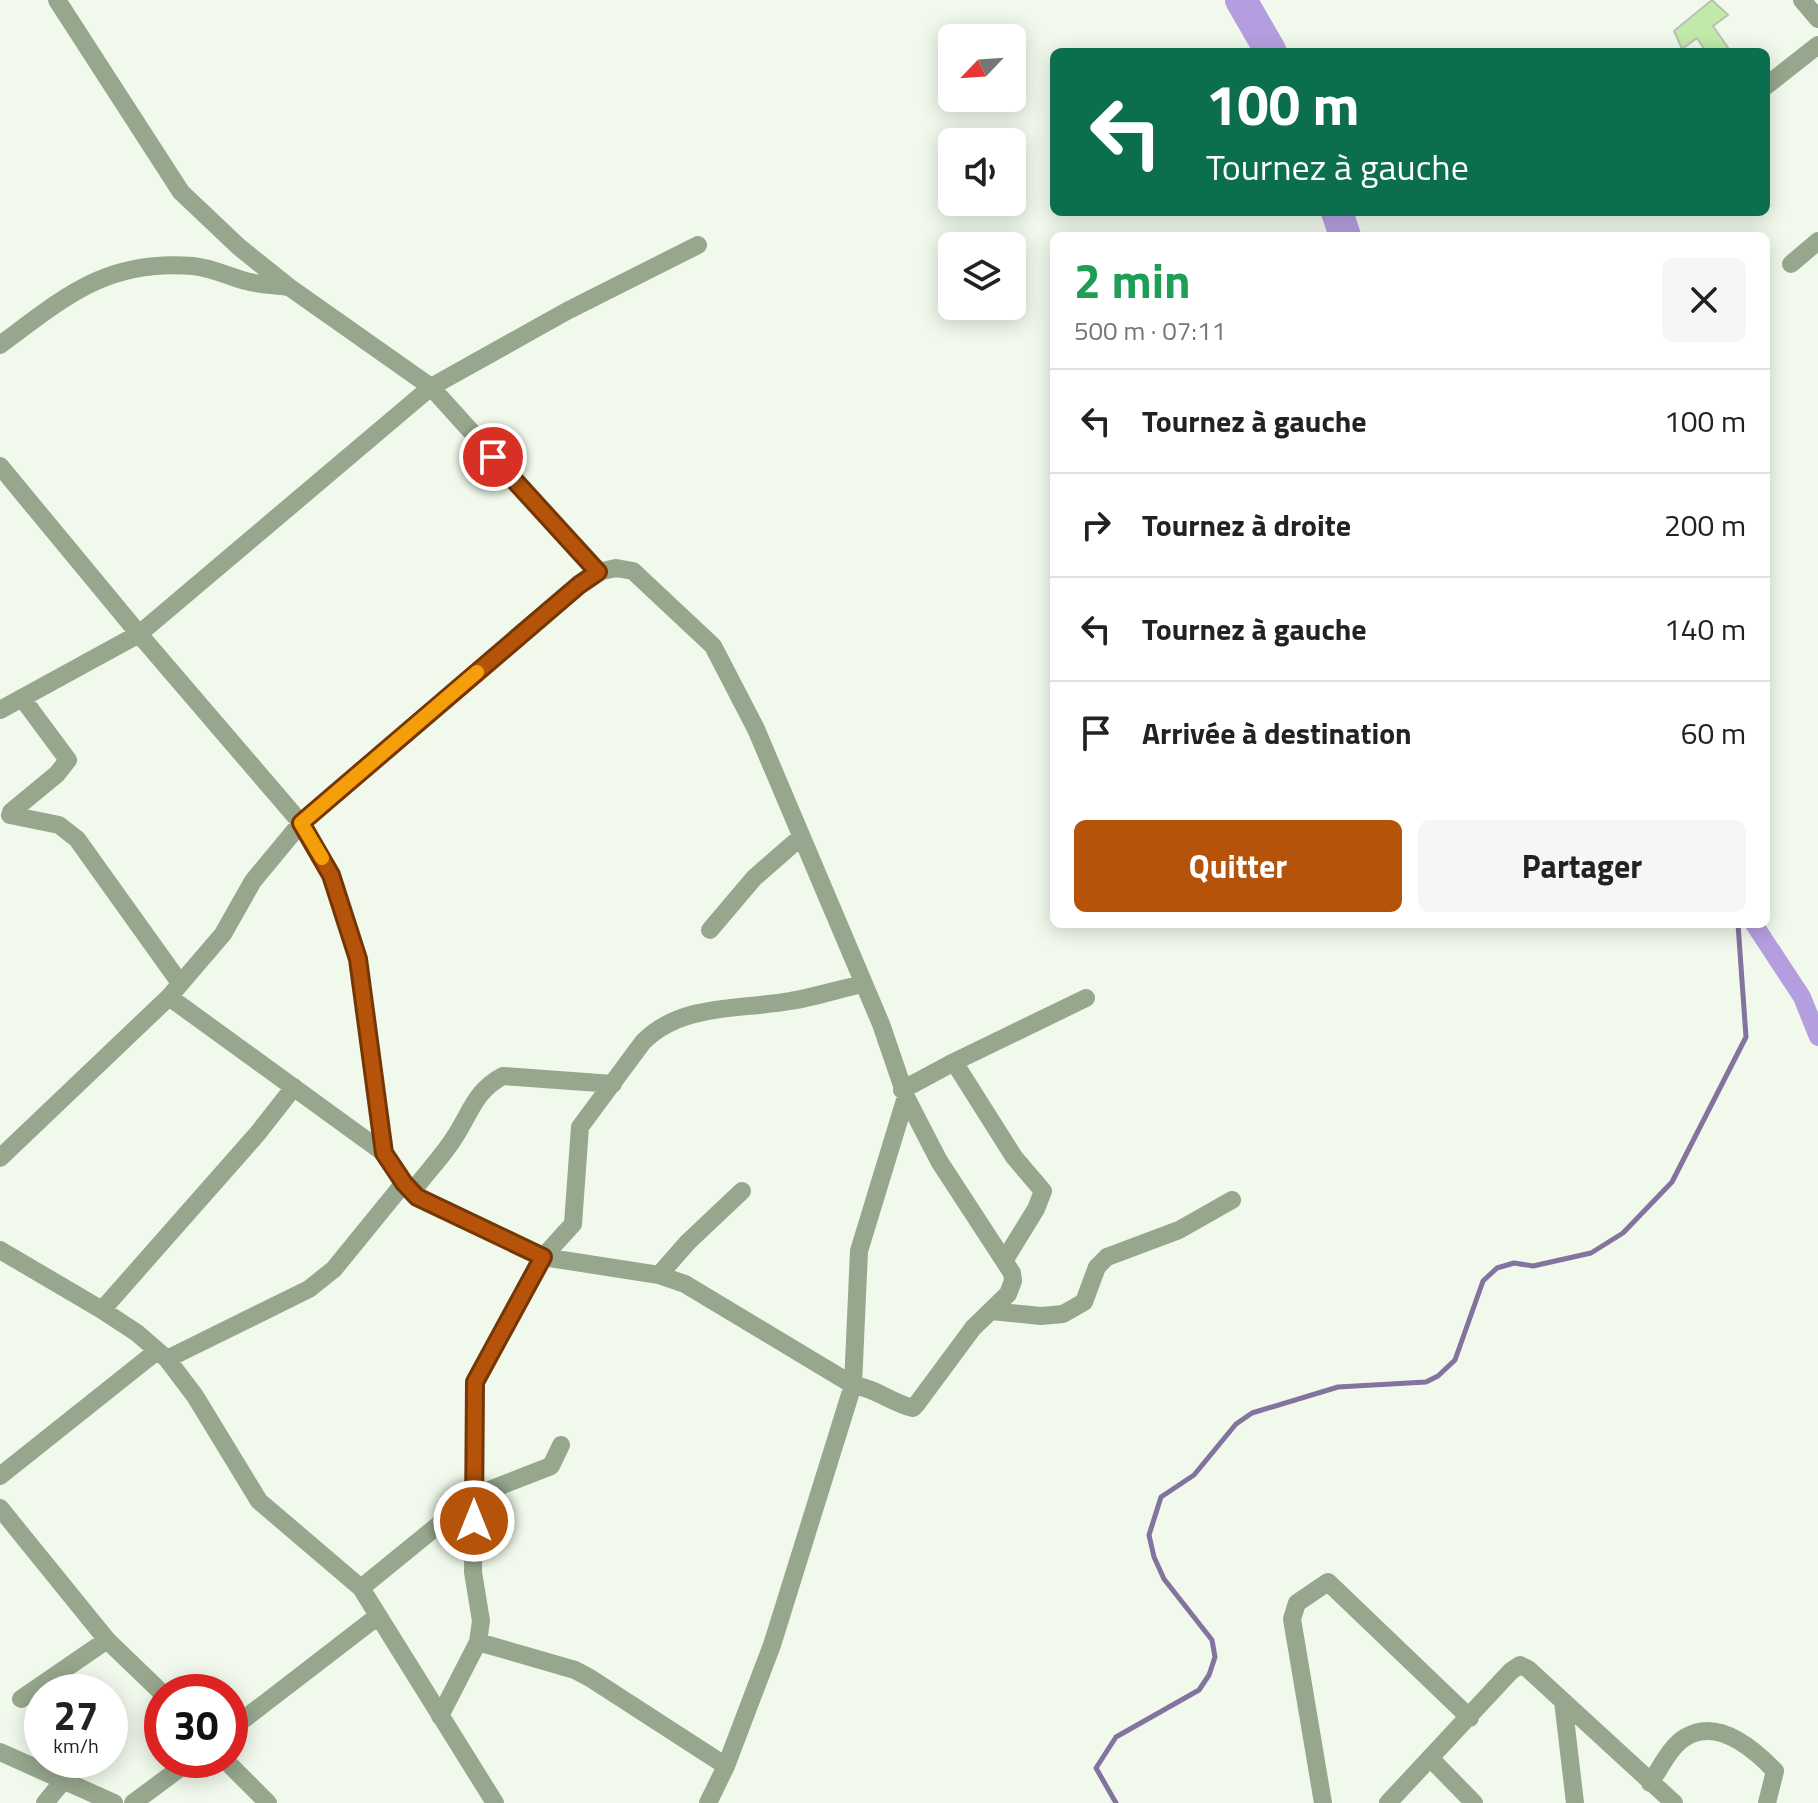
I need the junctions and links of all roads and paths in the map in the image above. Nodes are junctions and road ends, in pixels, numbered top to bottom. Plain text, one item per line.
1 (57, 0) edge
2 (1802, 0) edge
3 (1818, 19) edge
4 (1818, 45) edge
5 (1770, 83) edge
6 (1818, 241) edge
7 (698, 245) dead end
8 (1791, 264) dead end
9 (289, 287) junction
10 (0, 345) edge
11 (431, 387) junction
12 (0, 466) edge
13 (598, 572) junction
14 (139, 634) junction
15 (22, 698) junction
16 (0, 710) edge
17 (5, 814) edge
18 (301, 823) junction
19 (801, 837) junction
20 (710, 930) dead end
21 (863, 984) junction
22 (174, 990) junction
23 (1086, 998) dead end
24 (954, 1062) junction
25 (613, 1084) junction
26 (294, 1087) junction
27 (904, 1093) junction
28 (384, 1153) junction
29 (0, 1158) edge
30 (408, 1188) junction
31 (742, 1191) dead end
32 (1232, 1200) dead end
33 (0, 1250) edge
34 (543, 1257) junction
35 (1004, 1261) junction
36 (659, 1275) junction
37 (102, 1310) junction
38 (991, 1311) junction
39 (162, 1355) junction
40 (853, 1385) junction
41 (561, 1445) dead end
42 (0, 1476) edge
43 (474, 1496) junction
44 (0, 1508) edge
45 (361, 1588) junction
46 (378, 1616) junction
47 (107, 1640) junction
48 (478, 1642) junction
49 (144, 1676) edge
50 (21, 1699) dead end
51 (1563, 1701) junction
52 (248, 1716) edge
53 (440, 1716) junction
54 (1470, 1718) junction
55 (0, 1752) edge
56 (1431, 1759) junction
57 (726, 1766) junction
58 (167, 1778) edge
59 (243, 1778) edge
60 (63, 1781) junction
61 (1650, 1783) junction
62 (45, 1803) edge
63 (114, 1803) edge
64 (133, 1803) edge
65 (268, 1803) edge
66 (495, 1803) edge
67 (708, 1803) edge
68 (1323, 1803) edge
69 (1388, 1803) edge
70 (1474, 1803) edge
71 (1575, 1803) edge
72 (1674, 1803) edge
73 (1767, 1803) edge

1 - 9 street
2 - 3 street
4 - 5 street
6 - 8 street
7 - 11 street
9 - 10 street
9 - 11 street
11 - 13 street
11 - 14 street
12 - 14 street
13 - 18 street
13 - 19 street
14 - 15 street
14 - 18 street
15 - 16 street
15 - 17 street
17 - 22 street
18 - 22 street
18 - 28 street
19 - 20 street
19 - 21 street
21 - 25 street
21 - 27 street
22 - 26 street
22 - 29 street
23 - 24 street
24 - 27 street
24 - 35 street
25 - 30 street
25 - 34 street
26 - 28 street
26 - 37 street
27 - 35 street
27 - 40 street
28 - 30 street
30 - 34 street
30 - 39 street
31 - 36 street
32 - 38 street
33 - 37 street
34 - 36 street
34 - 43 street
35 - 38 street
36 - 40 street
37 - 39 street
38 - 40 street
39 - 42 street
39 - 45 street
40 - 57 street
41 - 43 street
43 - 45 street
43 - 48 street
44 - 47 street
45 - 46 street
46 - 52 street
46 - 53 street
47 - 49 street
47 - 50 street
48 - 53 street
48 - 57 street
51 - 54 street
51 - 61 street
51 - 71 street
53 - 66 street
54 - 56 street
54 - 68 street
55 - 60 street
56 - 69 street
56 - 70 street
57 - 67 street
58 - 64 street
59 - 65 street
60 - 62 street
60 - 63 street
61 - 72 street
61 - 73 street

